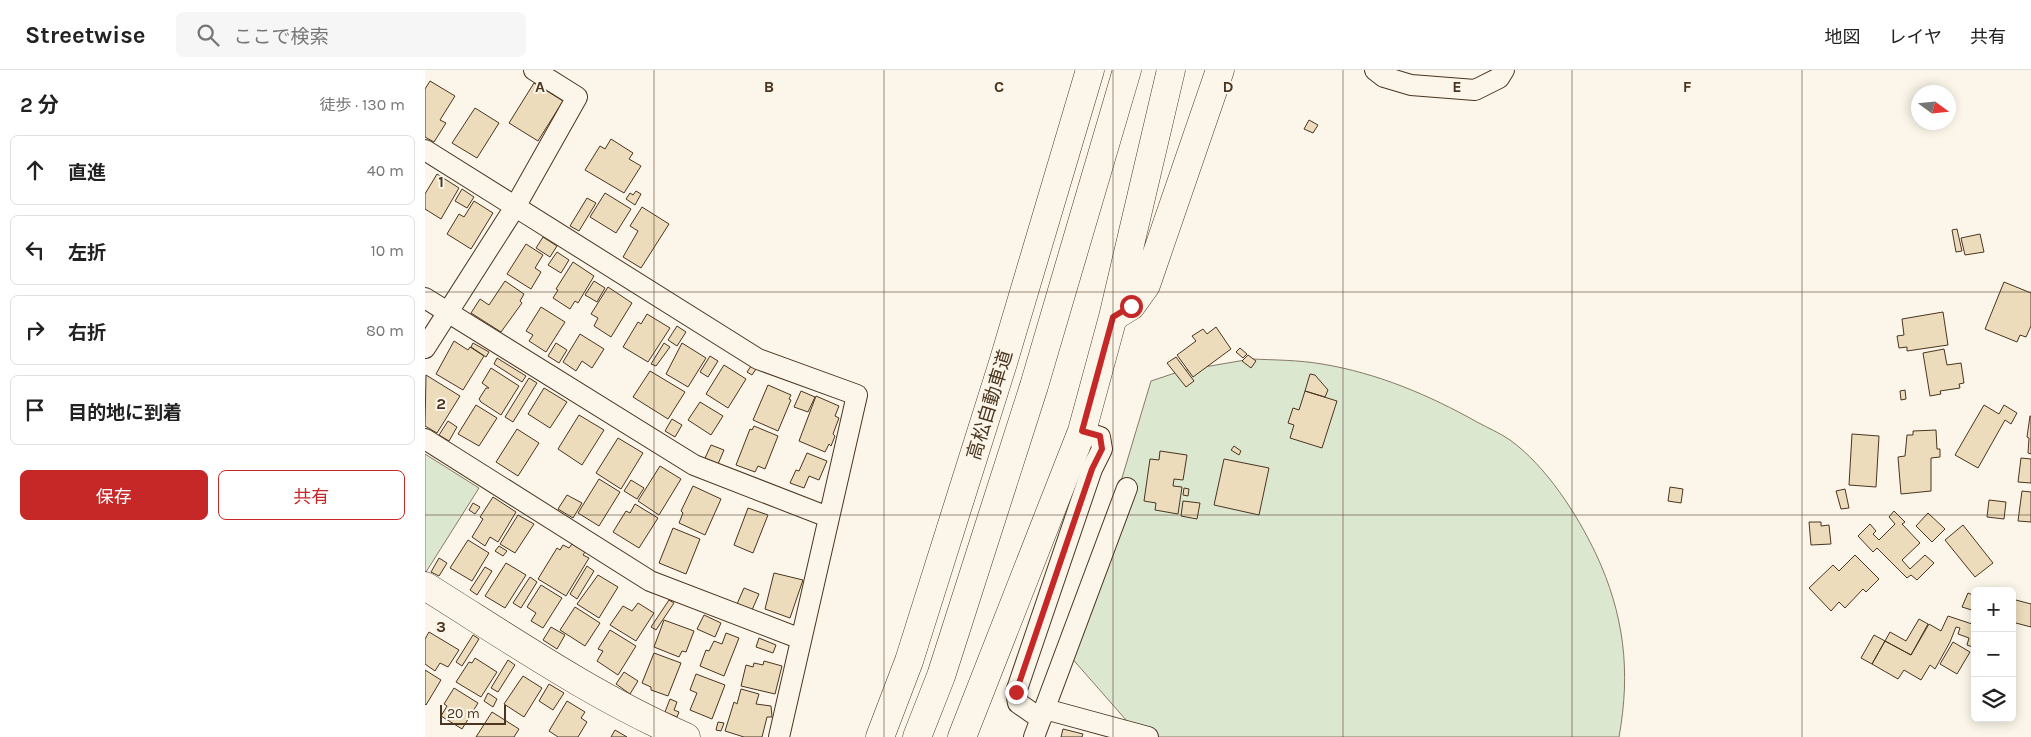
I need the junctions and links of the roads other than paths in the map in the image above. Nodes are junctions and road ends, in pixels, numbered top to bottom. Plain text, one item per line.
1 (534, 70) edge
2 (1090, 70) edge
3 (1127, 70) edge
4 (1171, 70) edge
5 (1220, 70) edge
6 (1375, 70) edge
7 (1504, 70) edge
8 (425, 150) edge
9 (515, 207) junction
10 (425, 298) edge
11 (447, 312) junction
12 (1113, 317) junction
13 (425, 348) edge
14 (1082, 431) junction
15 (425, 439) edge
16 (1127, 488) dead end
17 (828, 517) junction
18 (425, 586) edge
19 (801, 639) junction
20 (1040, 722) edge
21 (686, 737) edge
22 (779, 737) edge
23 (880, 737) edge
24 (917, 737) edge
25 (962, 737) edge
26 (1149, 737) edge

1 - 9 street
2 - 23 main road, 高松自動車道
3 - 24 main road, 高松自動車道
4 - 12 main road
5 - 12 main road
6 - 7 street
8 - 9 street
9 - 11 street
9 - 17 street
10 - 11 street
11 - 13 street
11 - 17 street
12 - 14 main road
14 - 20 street
14 - 25 main road
15 - 19 street
16 - 20 street
17 - 19 street
18 - 21 main road
19 - 22 street
20 - 26 street

